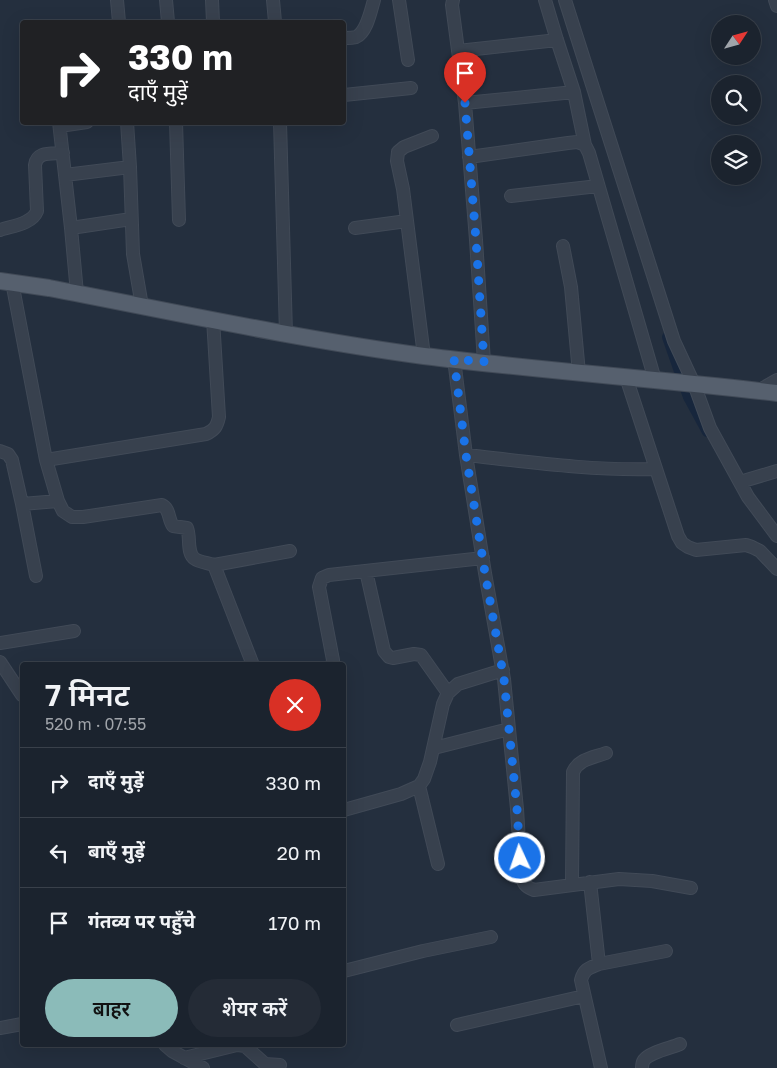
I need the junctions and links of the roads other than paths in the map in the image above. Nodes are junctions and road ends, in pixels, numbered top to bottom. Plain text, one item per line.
1 (117, 0) edge
2 (166, 0) edge
3 (212, 0) edge
4 (274, 0) edge
5 (374, 0) edge
6 (399, 0) edge
7 (453, 0) edge
8 (546, 0) edge
9 (565, 0) edge
10 (776, 0) edge
11 (777, 6) edge
12 (118, 20) edge
13 (168, 20) edge
14 (213, 20) edge
15 (275, 20) edge
16 (346, 38) edge
17 (557, 40) junction
18 (458, 51) junction
19 (408, 60) dead end
20 (411, 88) dead end
21 (574, 92) junction
22 (346, 94) edge
23 (465, 103) junction
24 (60, 125) edge
25 (127, 125) edge
26 (176, 125) edge
27 (280, 125) edge
28 (432, 136) dead end
29 (585, 145) junction
30 (63, 153) junction
31 (469, 157) junction
32 (130, 167) junction
33 (65, 175) junction
34 (598, 186) junction
35 (511, 196) dead end
36 (131, 219) junction
37 (179, 220) dead end
38 (408, 221) junction
39 (71, 228) junction
40 (355, 228) dead end
41 (0, 230) edge
42 (563, 246) dead end
43 (6, 281) edge
44 (77, 294) junction
45 (142, 306) junction
46 (213, 319) junction
47 (286, 334) junction
48 (424, 356) junction
49 (454, 359) junction
50 (484, 362) junction
51 (579, 373) junction
52 (626, 377) junction
53 (777, 380) edge
54 (661, 381) junction
55 (691, 384) junction
56 (758, 390) junction
57 (777, 393) edge
58 (0, 451) edge
59 (466, 455) junction
60 (46, 460) junction
61 (656, 470) junction
62 (777, 471) edge
63 (740, 482) junction
64 (58, 501) junction
65 (22, 504) junction
66 (777, 536) edge
67 (290, 551) dead end
68 (483, 558) junction
69 (214, 565) junction
70 (777, 569) edge
71 (366, 571) junction
72 (36, 576) dead end
73 (74, 631) dead end
74 (0, 643) edge
75 (0, 662) edge
76 (252, 662) edge
77 (333, 662) edge
78 (503, 670) junction
79 (20, 692) edge
80 (448, 693) junction
81 (509, 729) junction
82 (434, 748) junction
83 (606, 753) dead end
84 (419, 786) junction
85 (346, 809) edge
86 (438, 864) dead end
87 (590, 882) junction
88 (572, 885) junction
89 (691, 888) dead end
90 (491, 937) dead end
91 (666, 951) dead end
92 (599, 964) junction
93 (346, 970) edge
94 (584, 996) junction
95 (20, 1024) edge
96 (458, 1025) dead end
97 (0, 1028) edge
98 (680, 1044) dead end
99 (167, 1047) edge
100 (230, 1047) edge
101 (246, 1047) edge
102 (184, 1058) junction
103 (280, 1065) dead end
104 (203, 1068) edge
105 (602, 1068) edge
106 (642, 1068) edge

1 - 12 street
2 - 13 street
3 - 14 street
4 - 15 street
5 - 16 street
6 - 19 street
7 - 18 street
8 - 17 street
9 - 55 street
10 - 11 street
17 - 18 street
17 - 21 street
18 - 23 street
20 - 22 street
21 - 23 street
21 - 29 street
23 - 31 street
24 - 30 street
25 - 32 street
26 - 37 street
27 - 47 street
28 - 38 street
29 - 31 street
29 - 34 street
30 - 33 street
30 - 41 street
31 - 50 street
32 - 33 street
32 - 36 street
33 - 39 street
34 - 35 street
34 - 54 street
36 - 39 street
36 - 45 street
38 - 40 street
38 - 48 street
39 - 44 street
42 - 51 street
43 - 44 main road
43 - 60 street
44 - 45 main road
45 - 46 main road
46 - 47 main road
46 - 60 street
47 - 48 main road
48 - 49 main road
49 - 50 main road
49 - 59 street
50 - 51 main road
51 - 52 main road
52 - 54 main road
52 - 61 street
53 - 56 street
54 - 55 main road
55 - 56 main road
55 - 63 street
56 - 57 main road
58 - 65 street
59 - 61 street
59 - 68 street
60 - 64 street
61 - 70 street
62 - 63 street
63 - 66 street
64 - 65 street
64 - 69 street
65 - 72 street
67 - 69 street
68 - 71 street
68 - 78 street
69 - 76 street
71 - 77 street
71 - 80 street
73 - 74 street
75 - 79 street
78 - 80 street
78 - 81 street
80 - 82 street
81 - 82 street
81 - 88 street
82 - 84 street
83 - 88 street
84 - 85 street
84 - 86 street
87 - 88 street
87 - 89 street
87 - 92 street
90 - 93 street
91 - 92 street
92 - 94 street
94 - 96 street
94 - 105 street
95 - 97 street
98 - 106 street
99 - 102 street
100 - 102 street
101 - 103 street
102 - 104 street

